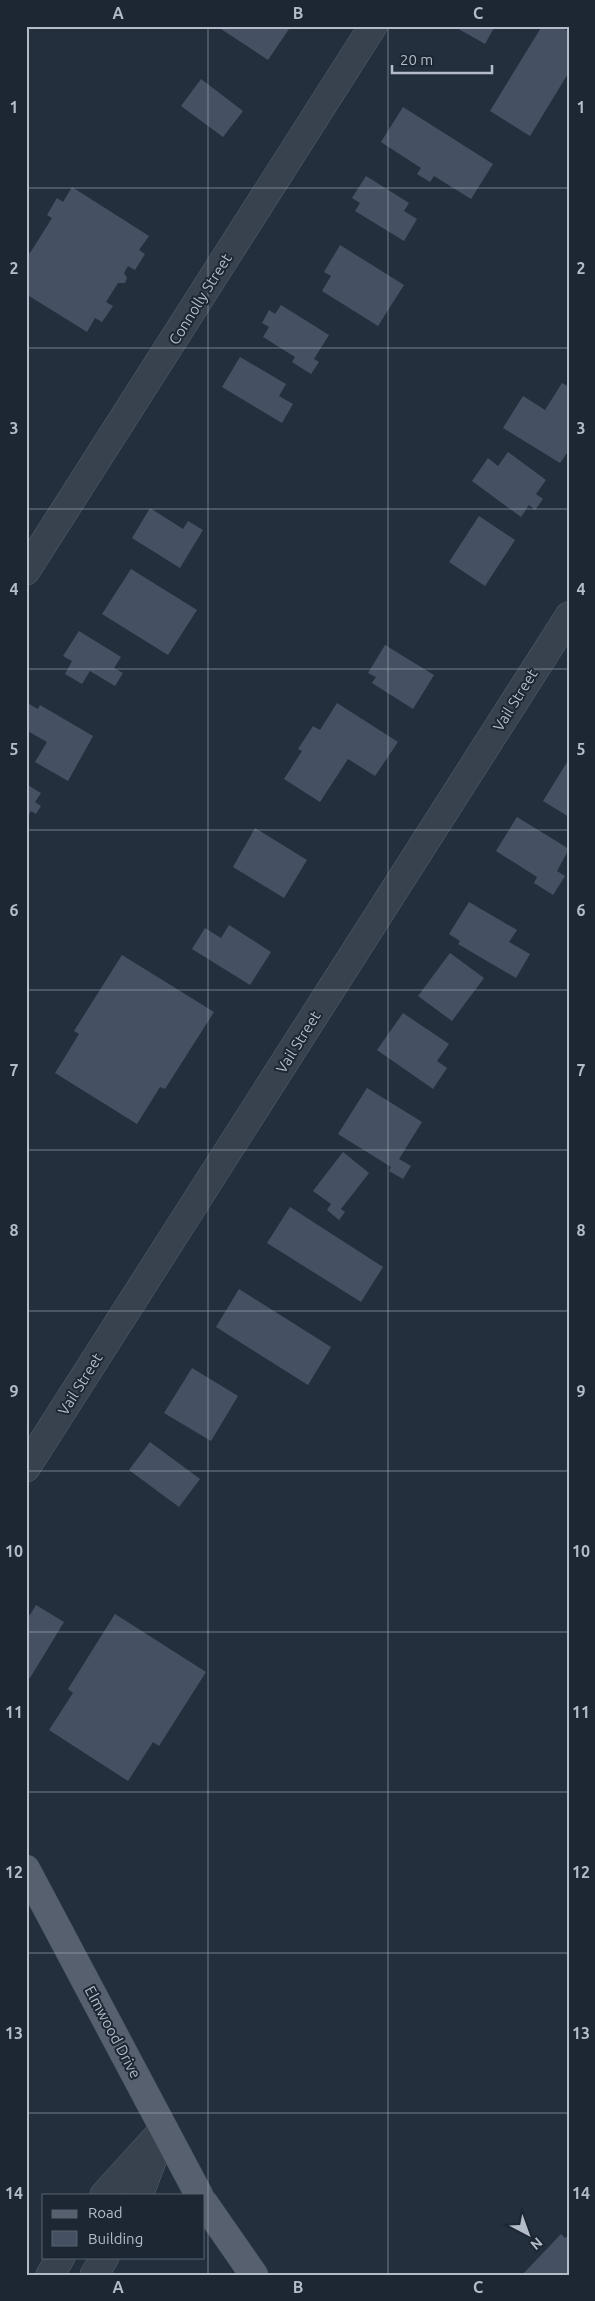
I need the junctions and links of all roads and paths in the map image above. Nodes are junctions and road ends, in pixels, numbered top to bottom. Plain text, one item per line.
1 (373, 26) edge
2 (26, 571) edge
3 (569, 616) edge
4 (26, 1468) edge
5 (26, 1869) edge
6 (164, 2129) junction
7 (105, 2194) edge
8 (139, 2194) edge
9 (198, 2194) edge
10 (205, 2204) edge
11 (60, 2258) edge
12 (104, 2258) edge
13 (50, 2275) edge
14 (94, 2275) edge
15 (254, 2275) edge

1 - 2 street, Connolly Street
3 - 4 street, Vail Street
5 - 6 main road, Elmwood Drive
6 - 7 street
6 - 8 street
6 - 9 main road, Elmwood Drive
10 - 15 main road
11 - 13 street
12 - 14 street

